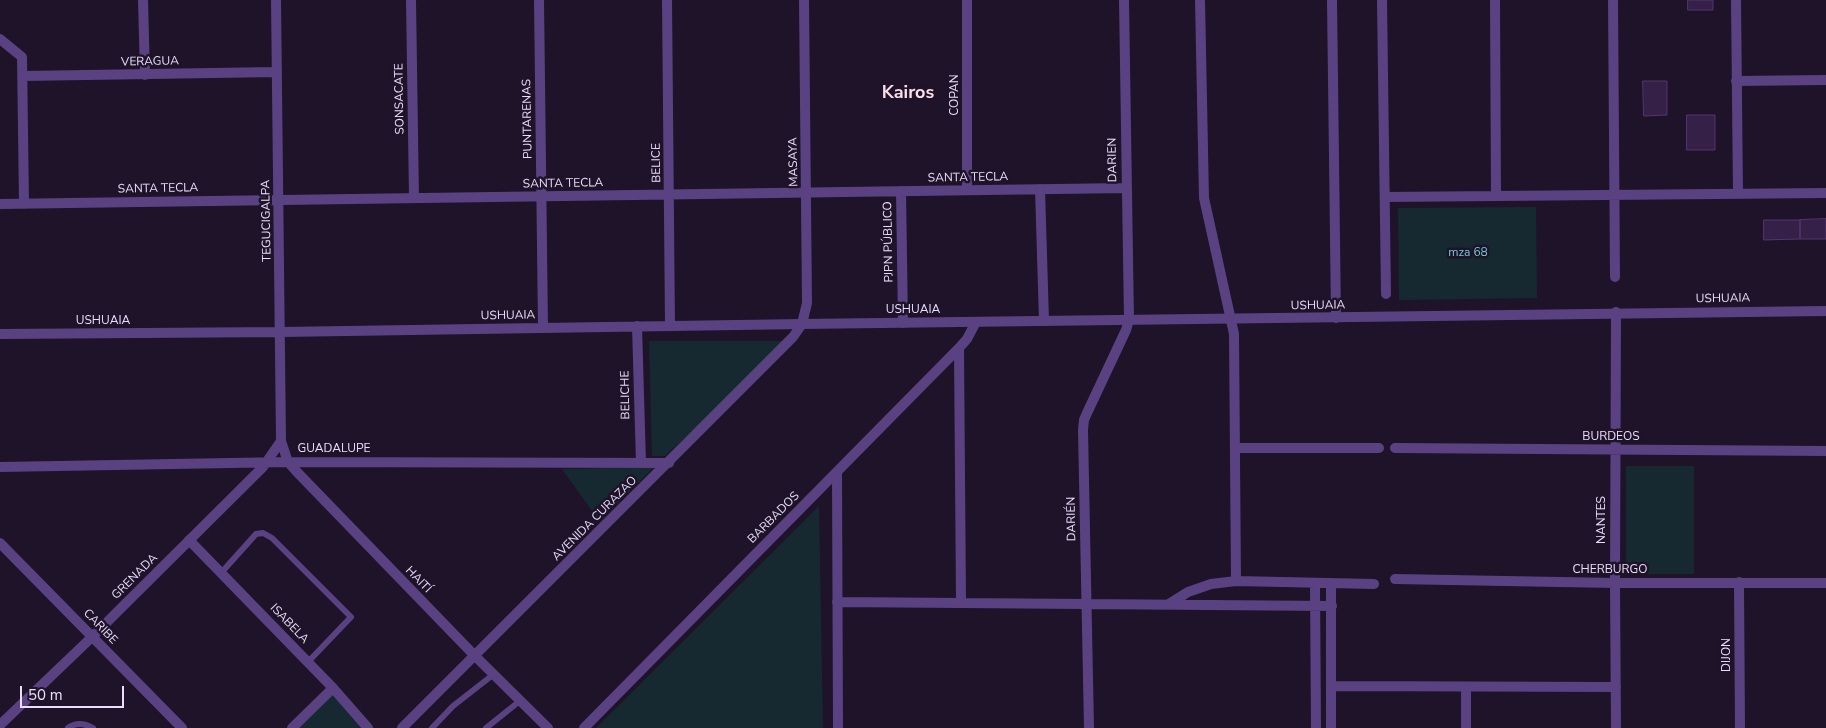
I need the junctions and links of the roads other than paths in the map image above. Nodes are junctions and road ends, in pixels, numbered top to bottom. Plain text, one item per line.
1 (143, 0) edge
2 (276, 0) edge
3 (411, 0) edge
4 (539, 0) edge
5 (667, 0) edge
6 (804, 0) edge
7 (967, 0) edge
8 (1124, 0) edge
9 (1200, 0) edge
10 (1332, 0) edge
11 (1382, 0) edge
12 (1494, 0) edge
13 (1613, 0) edge
14 (1736, 0) edge
15 (0, 39) edge
16 (277, 72) junction
17 (145, 75) junction
18 (22, 76) junction
19 (1826, 80) edge
20 (1736, 81) junction
21 (1126, 188) junction
22 (1040, 189) junction
23 (968, 190) junction
24 (901, 191) junction
25 (807, 192) junction
26 (1826, 193) edge
27 (670, 194) junction
28 (1738, 194) junction
29 (1614, 195) junction
30 (541, 196) junction
31 (1496, 196) junction
32 (1385, 197) junction
33 (414, 198) junction
34 (279, 200) junction
35 (0, 204) edge
36 (24, 204) junction
37 (1615, 277) dead end
38 (1386, 294) dead end
39 (1826, 310) edge
40 (1616, 312) junction
41 (1336, 318) junction
42 (1128, 320) junction
43 (1232, 320) junction
44 (1044, 321) junction
45 (976, 322) junction
46 (903, 323) junction
47 (802, 324) junction
48 (637, 326) junction
49 (670, 326) junction
50 (543, 328) junction
51 (280, 332) junction
52 (0, 334) edge
53 (959, 348) junction
54 (281, 441) junction
55 (1235, 448) junction
56 (1379, 448) dead end
57 (1395, 448) dead end
58 (1615, 450) junction
59 (1826, 451) edge
60 (268, 462) junction
61 (288, 462) junction
62 (640, 463) junction
63 (669, 463) junction
64 (0, 467) edge
65 (837, 472) junction
66 (189, 540) junction
67 (0, 543) edge
68 (221, 573) junction
69 (1395, 579) dead end
70 (1236, 581) junction
71 (1740, 582) junction
72 (1826, 582) edge
73 (1315, 583) junction
74 (1331, 583) junction
75 (1615, 583) junction
76 (1374, 584) dead end
77 (838, 602) junction
78 (961, 603) junction
79 (1086, 604) junction
80 (1168, 605) junction
81 (1316, 606) junction
82 (1332, 606) junction
83 (92, 637) junction
84 (475, 656) junction
85 (308, 662) junction
86 (494, 674) junction
87 (1331, 686) junction
88 (1616, 686) junction
89 (1466, 687) junction
90 (334, 688) junction
91 (520, 700) junction
92 (1, 725) edge
93 (68, 728) edge
94 (92, 728) edge
95 (182, 728) edge
96 (292, 728) edge
97 (368, 728) edge
98 (402, 728) edge
99 (432, 728) edge
100 (486, 728) edge
101 (548, 728) edge
102 (584, 728) edge
103 (838, 728) edge
104 (1089, 728) edge
105 (1316, 728) edge
106 (1331, 728) edge
107 (1466, 728) edge
108 (1616, 728) edge
109 (1740, 728) edge

1 - 17 street
2 - 16 street, TEGUCIGALPA
3 - 33 street, SONSACATE
4 - 30 street, PUNTARENAS
5 - 27 street, BELICE
6 - 25 street, MASAYA
7 - 23 street, COPAN
8 - 21 street, DARIEN
9 - 43 street
10 - 41 street
11 - 32 street
12 - 31 street
13 - 29 street
14 - 20 street
15 - 18 street
16 - 17 street, VERAGUA
16 - 34 street, TEGUCIGALPA
17 - 18 street, VERAGUA
18 - 36 street
19 - 20 street
20 - 28 street
21 - 22 street, SANTA TECLA
21 - 42 street, DARIEN
22 - 23 street, SANTA TECLA
22 - 44 street
23 - 24 street, SANTA TECLA
24 - 25 street, SANTA TECLA
24 - 46 street, PJPN PÚBLICO
25 - 27 street, SANTA TECLA
25 - 47 street, MASAYA
26 - 28 street
27 - 30 street, SANTA TECLA
27 - 49 street, BELICE
28 - 29 street
29 - 31 street
29 - 37 street
30 - 33 street, SANTA TECLA
30 - 50 street, PUNTARENAS
31 - 32 street
32 - 38 street
33 - 34 street, SANTA TECLA
34 - 36 street, SANTA TECLA
34 - 51 street, TEGUCIGALPA
35 - 36 street, SANTA TECLA
39 - 40 street, USHUAIA
40 - 41 street, USHUAIA
40 - 58 street, NANTES
41 - 43 street, USHUAIA
42 - 43 street, USHUAIA
42 - 44 street, USHUAIA
42 - 79 street, DARIÉN
43 - 55 street
44 - 45 street, USHUAIA
45 - 46 street, USHUAIA
45 - 53 street, BARBADOS
46 - 47 street, USHUAIA
47 - 49 street, USHUAIA
47 - 63 street, AVENIDA CURAZAO
48 - 49 street, USHUAIA
48 - 50 street, USHUAIA
48 - 62 street, BELICHE
50 - 51 street, USHUAIA
51 - 52 street, USHUAIA
51 - 54 street, TEGUCIGALPA
53 - 65 street, BARBADOS
53 - 78 street
54 - 60 street, GRENADA
54 - 61 street, HAITÍ
55 - 56 street
55 - 70 street
57 - 58 street, BURDEOS
58 - 59 street, BURDEOS
58 - 75 street, NANTES
60 - 61 street, GUADALUPE
60 - 64 street, GUADALUPE
60 - 66 street, GRENADA
61 - 62 street, GUADALUPE
61 - 84 street, HAITÍ
62 - 63 street, GUADALUPE
63 - 84 street, AVENIDA CURAZAO
65 - 77 street
65 - 102 street, BARBADOS
66 - 68 street, ISABELA
66 - 83 street, GRENADA
67 - 83 street, CARIBE
68 - 85 street, ISABELA
68 - 85 lane
69 - 75 street, CHERBURGO
70 - 73 street
70 - 80 street
71 - 72 street, CHERBURGO
71 - 75 street, CHERBURGO
71 - 109 street, DIJON
73 - 74 street
73 - 81 street
74 - 76 street
74 - 82 street
75 - 88 street, NANTES
77 - 78 street
77 - 103 street
78 - 79 street
79 - 80 street
79 - 104 street, DARIÉN
80 - 81 street
81 - 82 street
81 - 105 street
82 - 87 street
83 - 92 street, GRENADA
83 - 95 street, CARIBE
84 - 86 street, HAITÍ
84 - 98 street, AVENIDA CURAZAO
85 - 90 street, ISABELA
86 - 91 street, HAITÍ
86 - 99 lane
87 - 89 street
87 - 106 street
88 - 89 street
88 - 108 street, NANTES
89 - 107 street
90 - 96 street
90 - 97 street, ISABELA
91 - 100 lane
91 - 101 street, HAITÍ
93 - 94 lane

